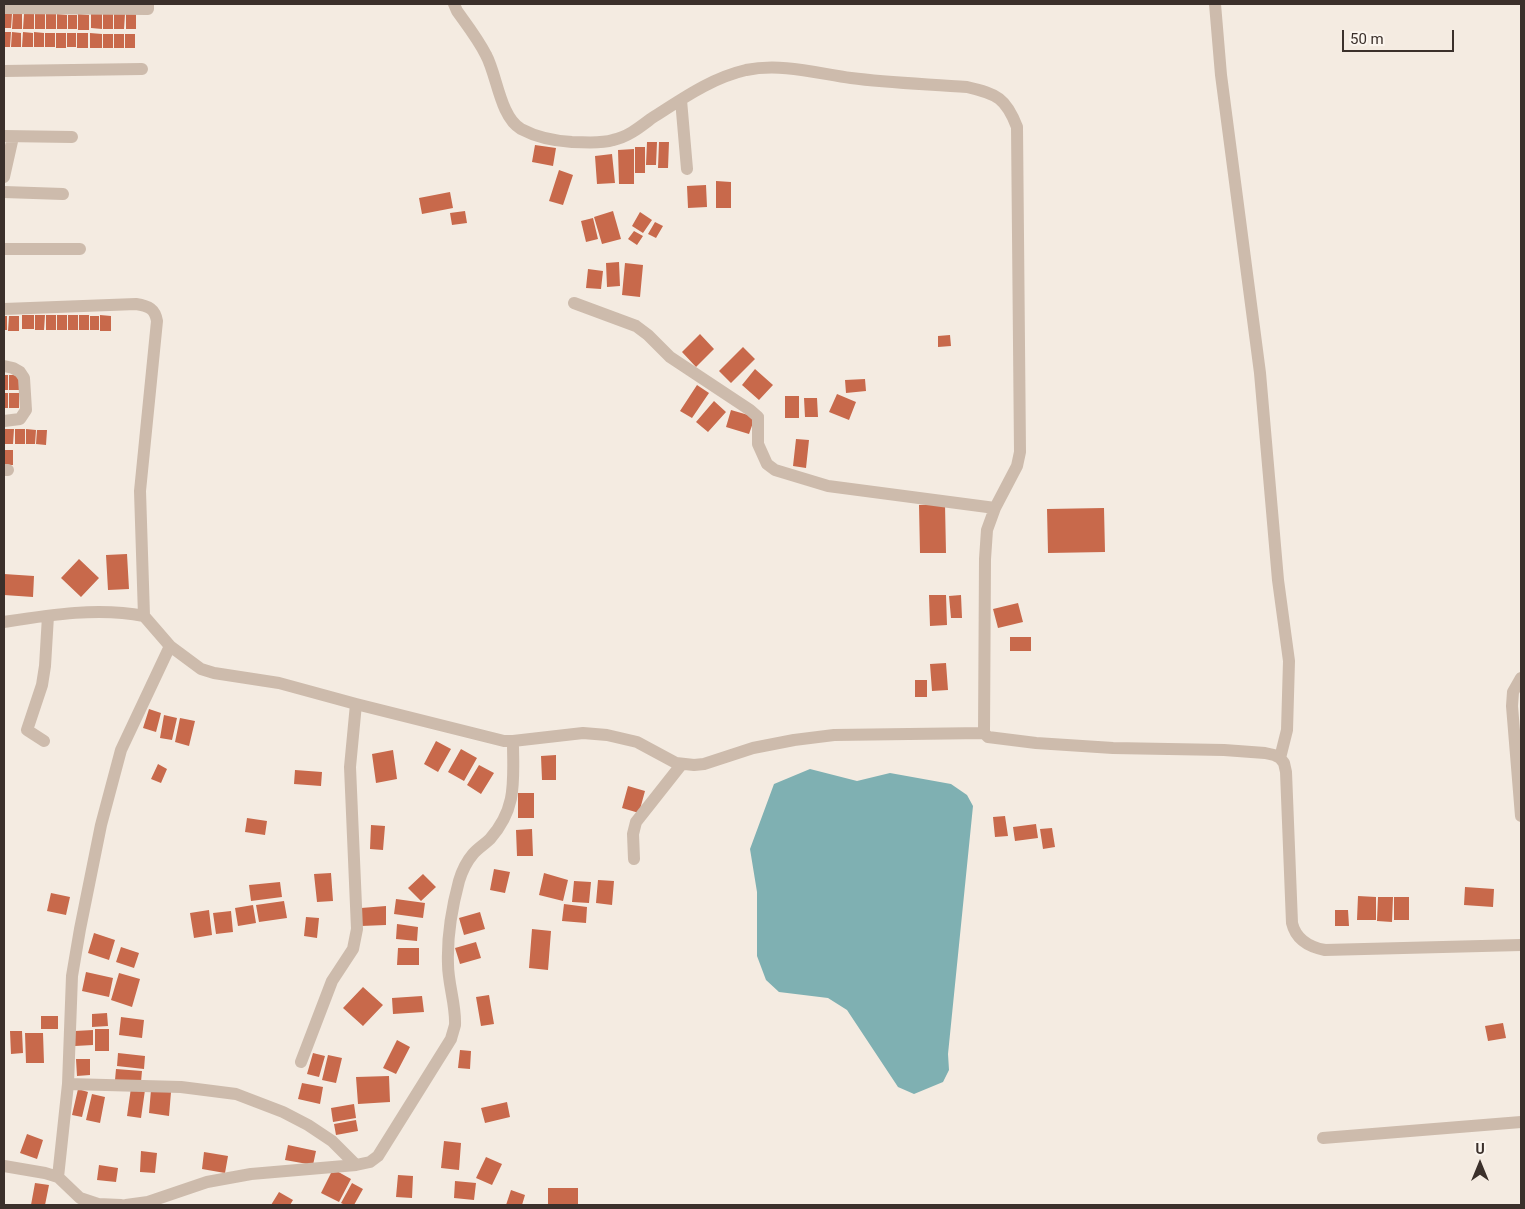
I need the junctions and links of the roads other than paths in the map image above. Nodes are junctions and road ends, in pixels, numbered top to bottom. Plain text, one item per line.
1 (148, 4) edge
2 (454, 4) edge
3 (1216, 4) edge
4 (4, 8) edge
5 (142, 68) dead end
6 (4, 70) edge
7 (681, 100) junction
8 (9, 137) edge
9 (72, 137) dead end
10 (686, 169) dead end
11 (4, 177) edge
12 (4, 192) edge
13 (63, 194) dead end
14 (4, 249) edge
15 (80, 249) dead end
16 (574, 303) dead end
17 (4, 309) edge
18 (4, 366) edge
19 (4, 421) edge
20 (995, 508) junction
21 (48, 616) junction
22 (144, 616) junction
23 (4, 622) edge
24 (170, 646) junction
25 (1521, 678) edge
26 (356, 704) junction
27 (984, 733) junction
28 (44, 742) dead end
29 (513, 742) junction
30 (1280, 758) junction
31 (681, 765) junction
32 (1521, 816) edge
33 (634, 859) dead end
34 (1521, 945) edge
35 (301, 1062) dead end
36 (68, 1084) junction
37 (1521, 1122) edge
38 (1323, 1138) dead end
39 (356, 1165) junction
40 (4, 1166) edge
41 (58, 1177) junction
42 (121, 1205) edge
43 (126, 1205) edge

1 - 4 street
2 - 7 street
3 - 30 street
5 - 6 street
7 - 10 street
7 - 20 street
8 - 9 street
8 - 11 street
12 - 13 street
14 - 15 street
16 - 20 street
17 - 22 street
18 - 19 street
20 - 27 street
21 - 22 street
21 - 23 street
21 - 28 street
22 - 24 street
24 - 26 street
24 - 36 street
25 - 32 street
26 - 29 street
26 - 35 street
27 - 30 street
27 - 31 street
29 - 31 street
29 - 39 street
30 - 34 street
31 - 33 street
36 - 39 street
36 - 41 street
37 - 38 street
39 - 43 street
40 - 41 street
41 - 42 street

